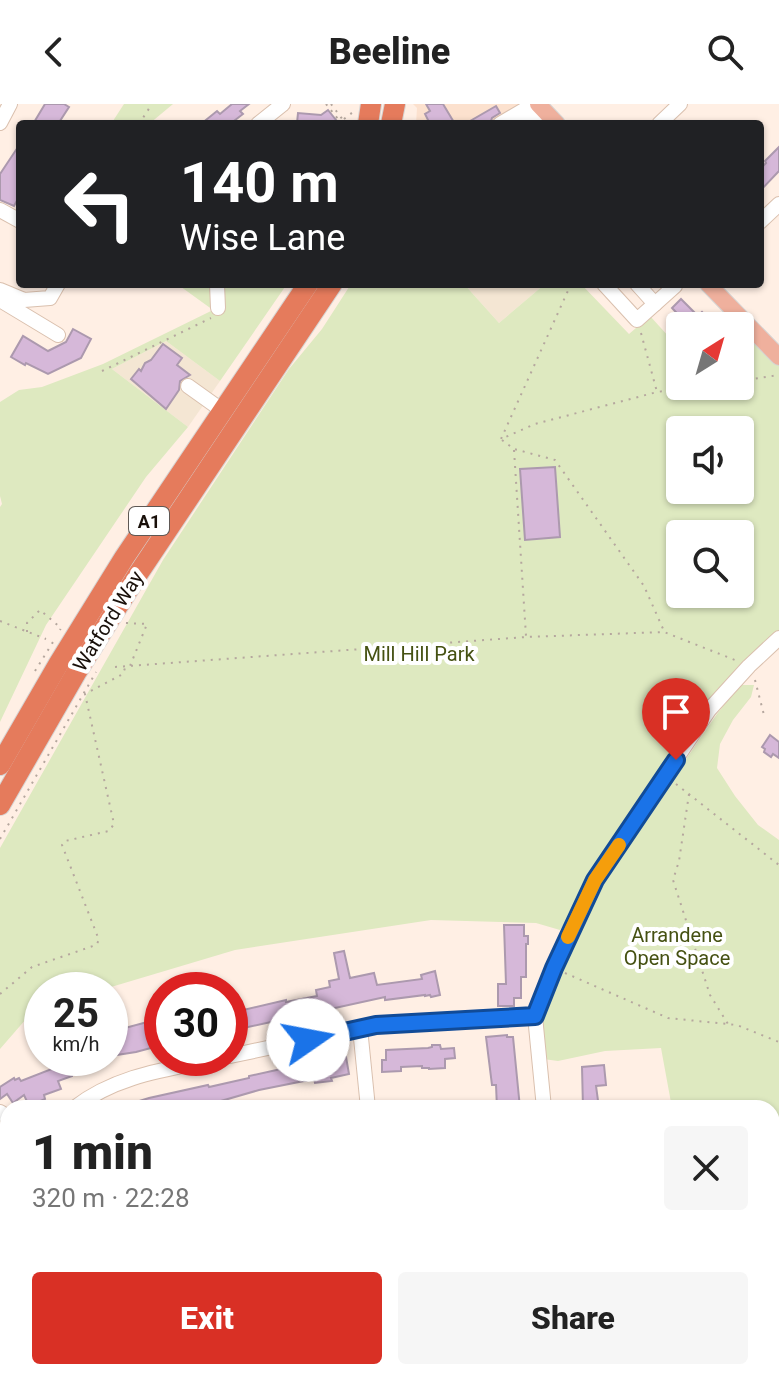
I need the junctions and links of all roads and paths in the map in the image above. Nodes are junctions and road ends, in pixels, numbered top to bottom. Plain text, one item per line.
1 (10, 104) edge
2 (328, 104) edge
3 (680, 104) edge
4 (539, 106) edge
5 (341, 120) edge
6 (509, 120) edge
7 (663, 120) edge
8 (0, 123) edge
9 (779, 204) edge
10 (764, 218) edge
11 (56, 288) edge
12 (217, 288) edge
13 (305, 288) edge
14 (330, 288) edge
15 (569, 288) edge
16 (608, 288) edge
17 (641, 288) edge
18 (673, 288) edge
19 (712, 288) edge
20 (0, 290) edge
21 (0, 300) edge
22 (655, 304) junction
23 (218, 308) joint
24 (637, 320) junction
25 (58, 335) dead end
26 (779, 357) edge
27 (102, 371) dead end
28 (779, 375) edge
29 (754, 379) edge
30 (188, 386) dead end
31 (666, 391) edge
32 (657, 392) junction
33 (223, 411) junction
34 (501, 439) junction
35 (514, 449) junction
36 (0, 621) edge
37 (124, 623) dead end
38 (27, 632) junction
39 (664, 632) junction
40 (526, 637) junction
41 (779, 638) edge
42 (46, 639) dead end
43 (101, 663) dead end
44 (749, 666) junction
45 (115, 667) dead end
46 (125, 667) junction
47 (130, 667) junction
48 (36, 670) dead end
49 (764, 715) dead end
50 (0, 765) edge
51 (666, 775) junction
52 (689, 794) junction
53 (0, 805) edge
54 (0, 839) edge
55 (779, 865) edge
56 (554, 968) junction
57 (0, 994) edge
58 (535, 1016) junction
59 (728, 1024) junction
60 (360, 1028) junction
61 (779, 1042) edge
62 (248, 1052) edge
63 (144, 1075) edge
64 (87, 1100) edge
65 (367, 1100) edge
66 (543, 1100) edge

1 - 8 street
2 - 5 path
3 - 7 street
4 - 6 street
9 - 10 street
11 - 20 street
12 - 23 street
13 - 33 highway, Watford Way / A1
14 - 53 highway, Watford Way / A1
15 - 34 path
16 - 24 street
17 - 22 street
18 - 22 street
19 - 26 main road
21 - 25 street
22 - 24 street
23 - 27 path
24 - 32 path
28 - 29 path
30 - 33 street
31 - 32 path
32 - 34 path
33 - 50 highway, Watford Way / A1
34 - 35 path
35 - 39 path
35 - 40 path
36 - 38 path
37 - 47 path
38 - 42 path
38 - 48 path
39 - 40 path
39 - 44 path
40 - 47 path
41 - 44 street
43 - 54 path
44 - 49 path
44 - 51 street
45 - 46 path
46 - 47 path
46 - 57 path
51 - 52 path
51 - 56 street
52 - 55 path
52 - 59 path
56 - 58 street
56 - 59 path
58 - 60 street
58 - 66 street
59 - 61 path
60 - 62 street
60 - 65 street
63 - 64 street

